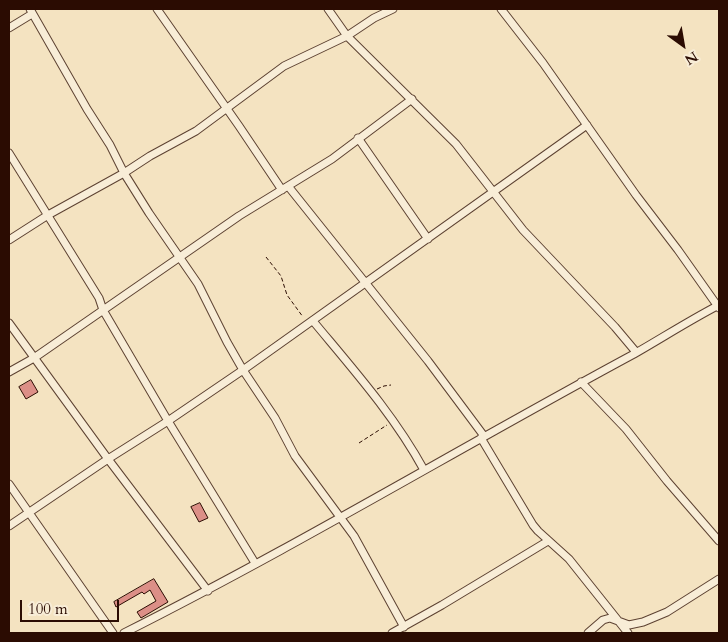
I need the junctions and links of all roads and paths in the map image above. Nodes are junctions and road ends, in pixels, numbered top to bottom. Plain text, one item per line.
1 (157, 9) edge
2 (328, 9) edge
3 (393, 9) edge
4 (502, 9) edge
5 (31, 11) edge
6 (9, 28) edge
7 (347, 36) junction
8 (412, 99) junction
9 (227, 108) junction
10 (587, 125) junction
11 (358, 138) junction
12 (9, 152) edge
13 (124, 173) junction
14 (285, 188) junction
15 (494, 192) junction
16 (48, 215) junction
17 (428, 238) junction
18 (9, 240) edge
19 (180, 257) junction
20 (266, 258) dead end
21 (365, 283) junction
22 (719, 307) edge
23 (103, 310) junction
24 (311, 322) junction
25 (9, 323) edge
26 (636, 352) junction
27 (34, 358) junction
28 (243, 370) junction
29 (9, 372) edge
30 (581, 382) junction
31 (391, 386) dead end
32 (372, 392) junction
33 (168, 421) junction
34 (393, 422) junction
35 (482, 437) junction
36 (359, 443) dead end
37 (108, 458) junction
38 (424, 470) junction
39 (9, 484) edge
40 (29, 511) junction
41 (341, 518) junction
42 (9, 526) edge
43 (548, 541) junction
44 (719, 541) edge
45 (255, 563) junction
46 (719, 579) edge
47 (208, 591) junction
48 (618, 621) junction
49 (404, 627) junction
50 (113, 633) edge
51 (124, 633) edge
52 (392, 633) edge
53 (588, 633) edge
54 (628, 633) edge

1 - 9 street
2 - 7 street
3 - 7 street
4 - 10 street
5 - 6 street
5 - 13 street
7 - 8 street
7 - 9 street
8 - 11 street
8 - 15 street
9 - 13 street
9 - 14 street
10 - 15 street
10 - 22 street
11 - 14 street
11 - 17 street
12 - 16 street
13 - 16 street
13 - 19 street
14 - 19 street
14 - 21 street
15 - 17 street
15 - 26 street
16 - 18 street
16 - 23 street
17 - 21 street
19 - 23 street
19 - 28 street
20 - 24 path
21 - 24 street
21 - 35 street
22 - 26 street
23 - 27 street
23 - 33 street
24 - 28 street
24 - 32 street
25 - 27 street
26 - 30 street
27 - 29 street
27 - 37 street
28 - 33 street
28 - 41 street
30 - 35 street
30 - 44 street
31 - 32 path
32 - 34 street
33 - 37 street
33 - 45 street
34 - 36 path
34 - 38 street
35 - 38 street
35 - 43 street
37 - 40 street
37 - 47 street
38 - 41 street
39 - 40 street
40 - 42 street
40 - 50 street
41 - 45 street
41 - 49 street
43 - 48 street
43 - 49 street
45 - 47 street
46 - 48 street
47 - 51 street
48 - 53 street
48 - 54 street
49 - 52 street

